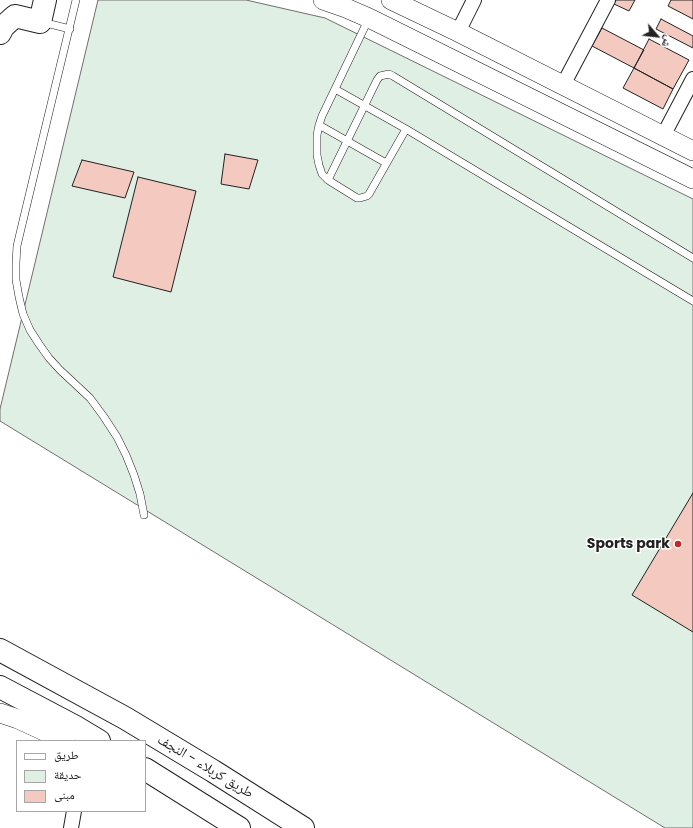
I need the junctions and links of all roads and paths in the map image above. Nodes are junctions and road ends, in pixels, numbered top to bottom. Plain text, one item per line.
1 (45, 0) edge
2 (76, 0) edge
3 (322, 0) edge
4 (390, 0) edge
5 (474, 0) edge
6 (608, 0) edge
7 (17, 8) edge
8 (369, 18) junction
9 (40, 22) junction
10 (70, 29) junction
11 (458, 32) junction
12 (0, 33) edge
13 (693, 79) edge
14 (563, 85) junction
15 (335, 89) junction
16 (364, 105) junction
17 (319, 125) junction
18 (406, 129) junction
19 (663, 136) junction
20 (347, 141) junction
21 (693, 151) edge
22 (386, 163) junction
23 (693, 179) edge
24 (328, 180) junction
25 (693, 258) edge
26 (693, 301) edge
27 (144, 515) dead end
28 (0, 650) edge
29 (0, 687) edge
30 (0, 713) edge
31 (64, 740) edge
32 (97, 740) edge
33 (146, 770) edge
34 (146, 778) edge
35 (202, 805) junction
36 (74, 812) edge
37 (71, 828) edge
38 (239, 828) edge
39 (303, 828) edge

1 - 9 main road
2 - 10 lane
3 - 8 street
4 - 11 street
5 - 11 street
6 - 14 street
7 - 9 main road
7 - 12 main road
8 - 15 lane
8 - 23 street
9 - 10 lane
10 - 27 lane
11 - 14 street
13 - 19 street
14 - 19 street
15 - 16 lane
15 - 17 lane
16 - 18 lane
16 - 20 lane
16 - 25 lane
17 - 20 lane
17 - 24 lane
18 - 22 lane
18 - 26 lane
19 - 21 street
20 - 22 lane
20 - 24 lane
22 - 24 lane
28 - 39 main road, طريق کربلاء - النجف
29 - 32 main road
30 - 31 street
33 - 35 main road
34 - 35 street
35 - 38 main road
36 - 37 street

